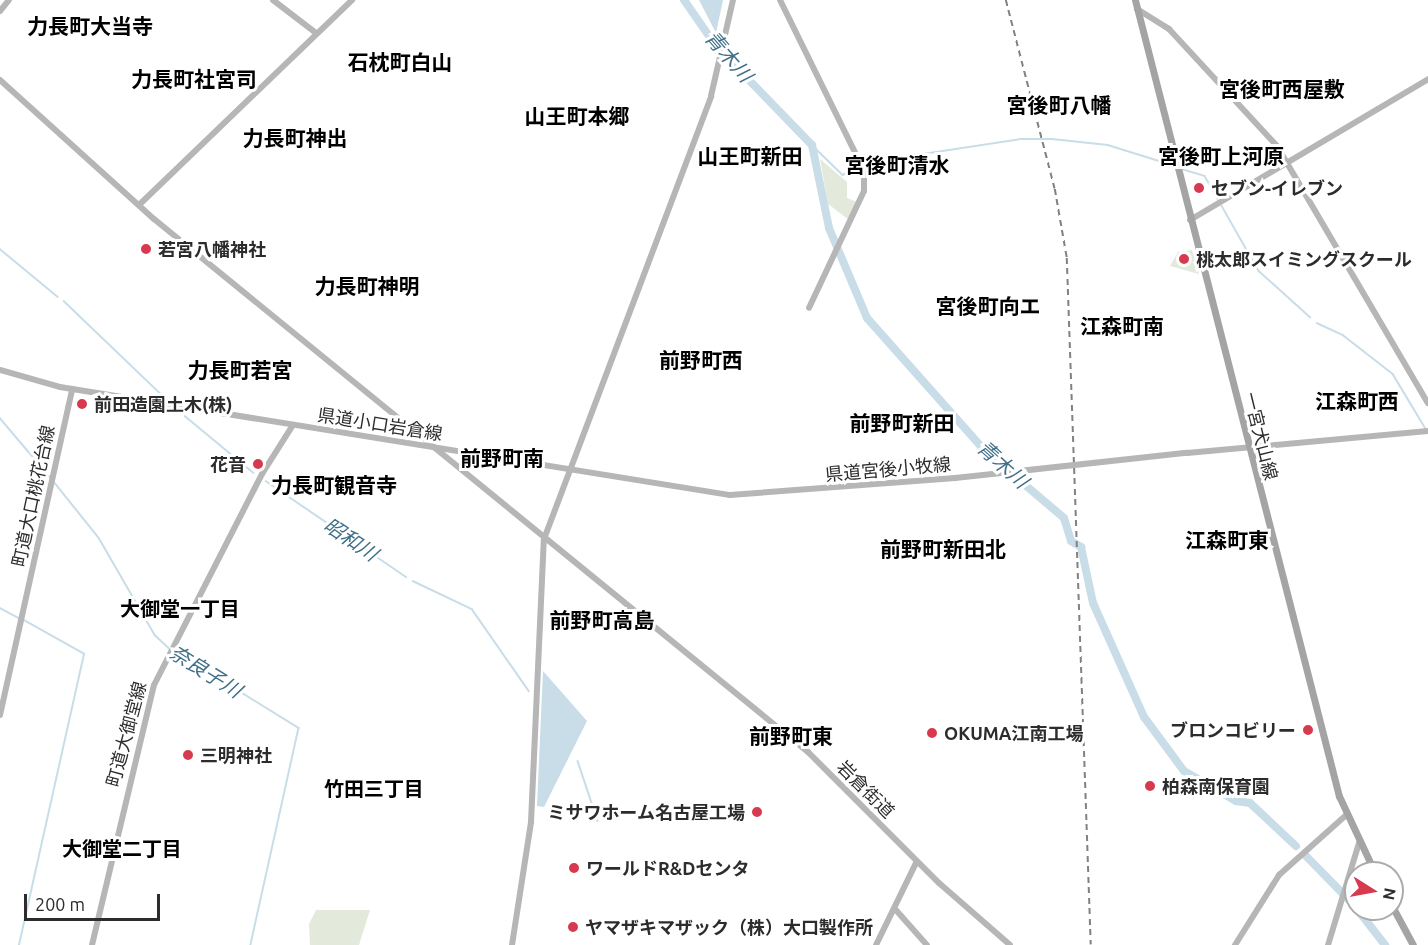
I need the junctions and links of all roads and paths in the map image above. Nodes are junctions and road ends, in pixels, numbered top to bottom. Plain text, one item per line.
1 (9, 0) edge
2 (273, 0) edge
3 (352, 0) edge
4 (733, 0) edge
5 (780, 0) edge
6 (1135, 0) edge
7 (1137, 9) junction
8 (0, 11) edge
9 (316, 33) junction
10 (1428, 79) edge
11 (0, 80) edge
12 (1287, 163) junction
13 (140, 205) junction
14 (1190, 220) junction
15 (809, 308) dead end
16 (0, 370) edge
17 (72, 389) junction
18 (1428, 403) edge
19 (293, 425) junction
20 (1428, 431) edge
21 (432, 447) junction
22 (1249, 448) junction
23 (567, 469) junction
24 (544, 539) junction
25 (0, 715) edge
26 (1345, 816) junction
27 (1359, 843) junction
28 (917, 861) junction
29 (1369, 861) edge
30 (895, 909) junction
31 (1400, 921) edge
32 (92, 945) edge
33 (512, 945) edge
34 (876, 945) edge
35 (927, 945) edge
36 (1010, 945) edge
37 (1235, 945) edge
38 (1328, 945) edge
39 (1413, 945) edge

1 - 8 street
2 - 9 street
3 - 9 street
4 - 23 street
5 - 15 street
6 - 7 main road, 一宮犬山線
7 - 12 street
7 - 14 main road, 一宮犬山線
9 - 13 street
10 - 12 street
11 - 13 street, 岩倉街道
12 - 14 street
12 - 18 street
13 - 21 street, 岩倉街道
14 - 22 main road, 一宮犬山線
16 - 17 street, 県道小口岩倉線
17 - 19 street, 県道小口岩倉線
17 - 25 street, 町道大口桃花台線
19 - 21 street, 県道小口岩倉線
19 - 32 street, 町道大御堂線
20 - 22 street, 県道宮後小牧線
21 - 23 street, 県道小口岩倉線
21 - 24 street, 岩倉街道
22 - 23 street, 県道宮後小牧線, bridge
22 - 26 main road, 一宮犬山線
23 - 24 street
24 - 28 street, 岩倉街道
24 - 33 street
26 - 27 main road, 一宮犬山線
26 - 37 street
27 - 29 main road, 一宮犬山線
27 - 38 street
28 - 30 street
28 - 36 street, 岩倉街道
30 - 34 street
30 - 35 street
31 - 39 main road

